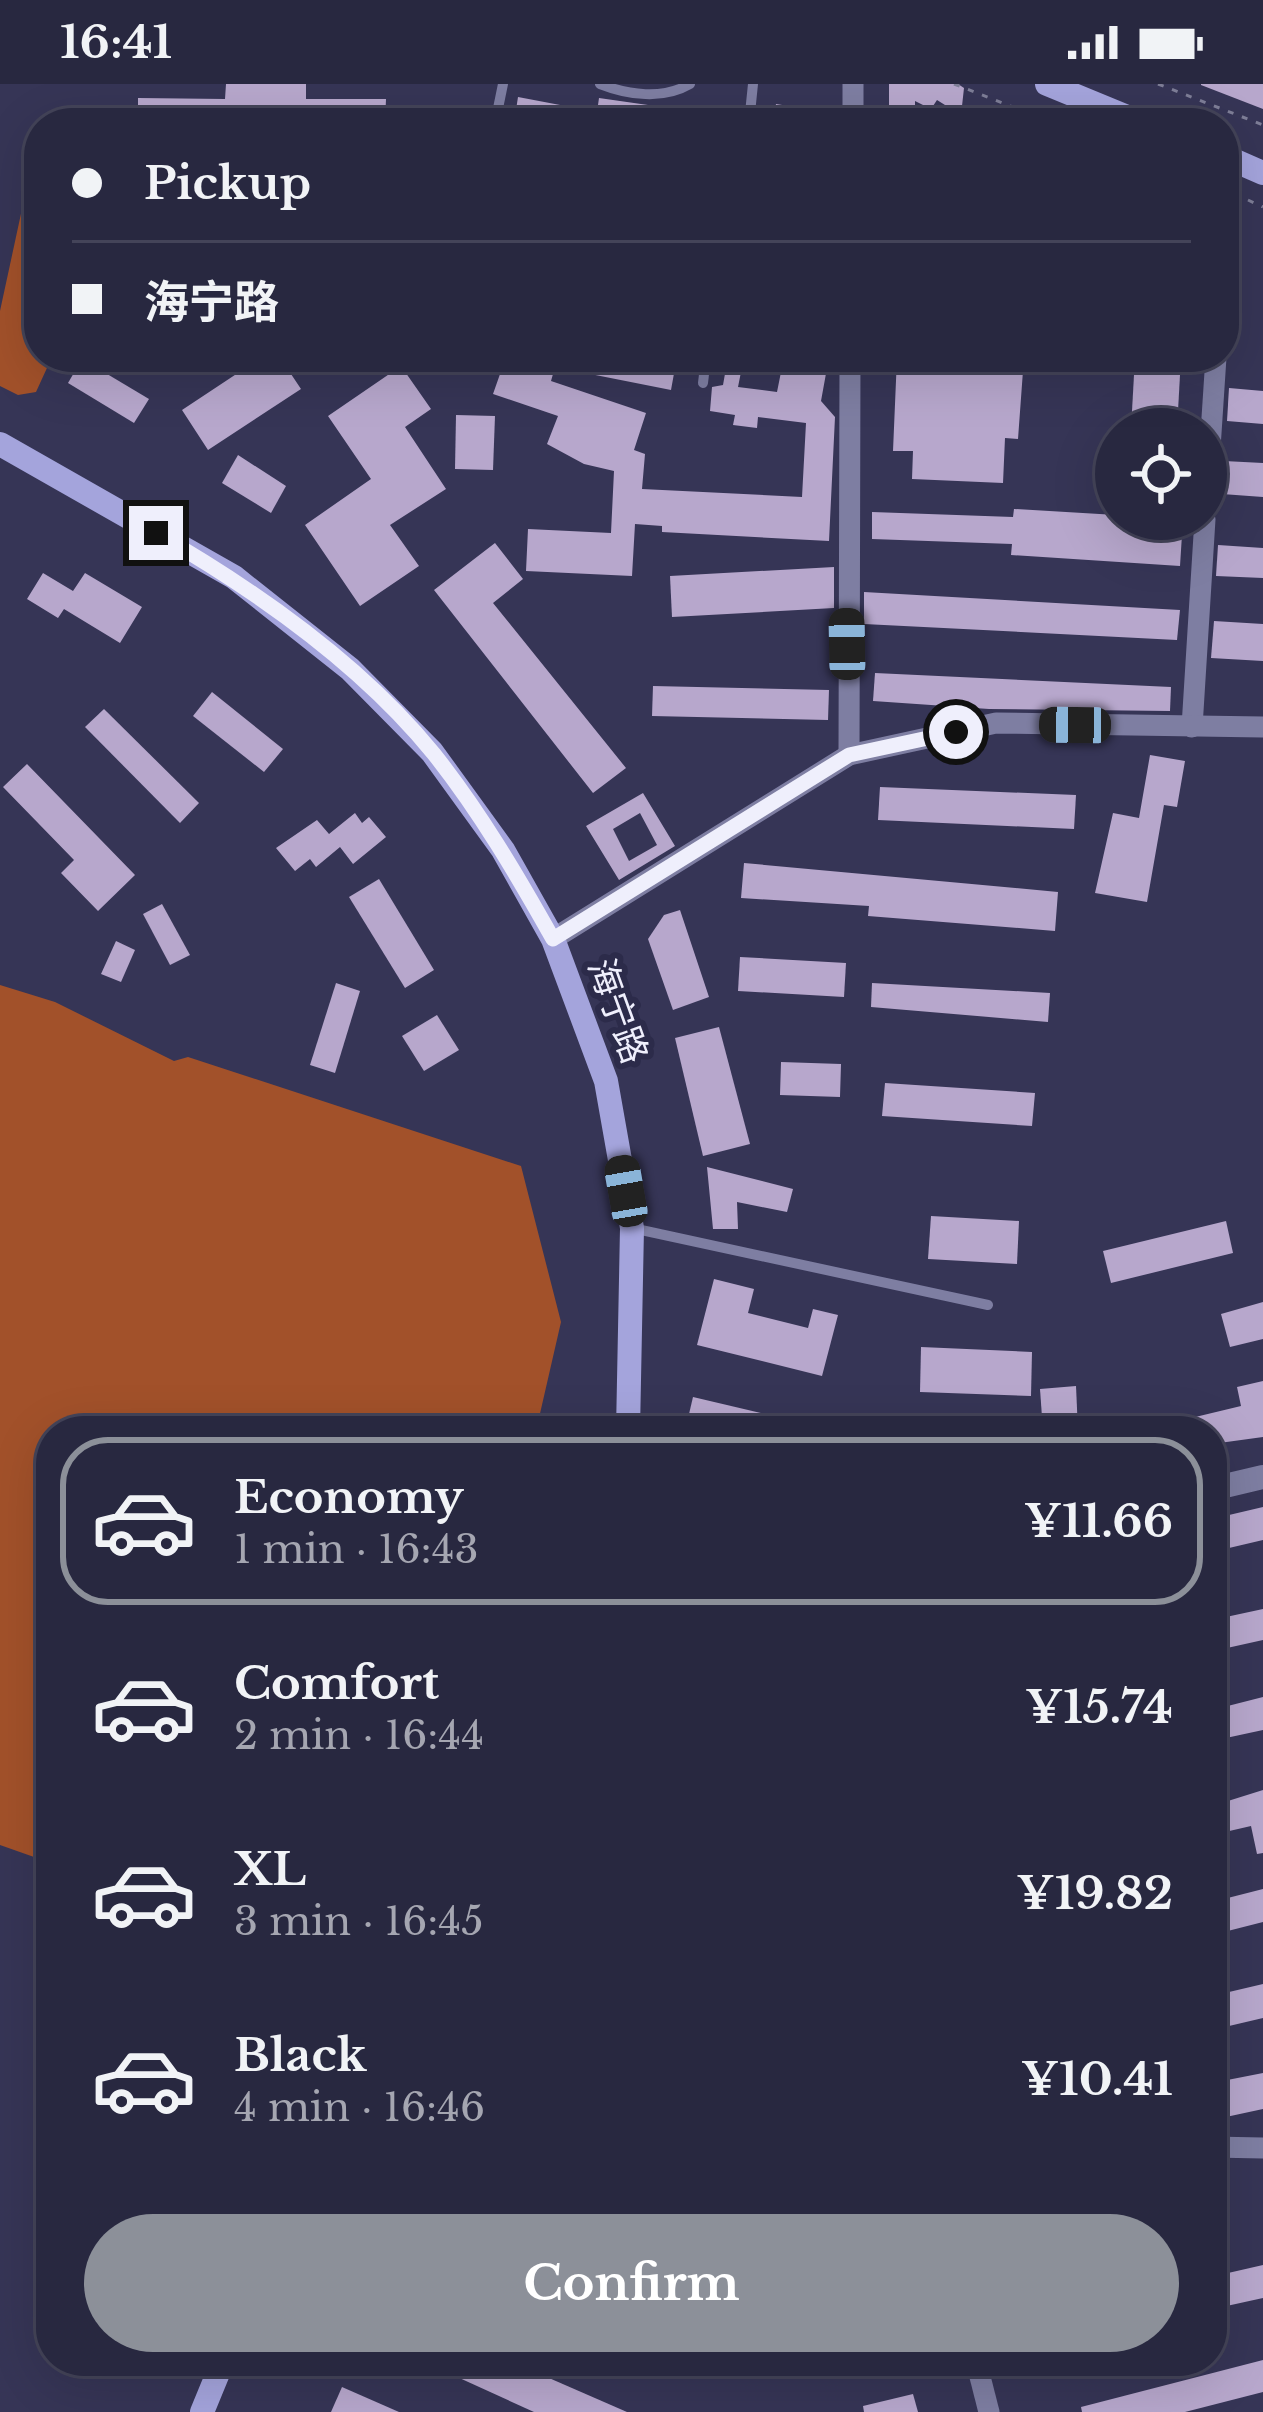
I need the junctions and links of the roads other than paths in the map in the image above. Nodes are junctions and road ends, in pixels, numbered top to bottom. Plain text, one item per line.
1 (599, 84) edge
2 (690, 84) edge
3 (1047, 84) edge
4 (1105, 108) edge
5 (704, 372) edge
6 (850, 372) edge
7 (1215, 372) edge
8 (703, 383) dead end
9 (1213, 408) edge
10 (0, 444) edge
11 (1204, 540) edge
12 (1192, 727) junction
13 (1263, 727) edge
14 (849, 755) junction
15 (553, 939) junction
16 (632, 1228) junction
17 (988, 1305) dead end
18 (628, 1416) edge
19 (1263, 1478) edge
20 (1227, 1486) edge
21 (1227, 2147) edge
22 (1263, 2148) edge
23 (217, 2376) edge
24 (980, 2376) edge
25 (202, 2412) edge
26 (989, 2412) edge

1 - 2 lane
3 - 4 main road
5 - 8 lane
6 - 14 street
7 - 9 street
10 - 15 main road, 海宁路
11 - 12 street
12 - 13 street
12 - 14 street
14 - 15 street
15 - 16 main road, 海宁路
16 - 17 lane
16 - 18 main road, 海宁路
19 - 20 street
21 - 22 street
23 - 25 main road
24 - 26 street

